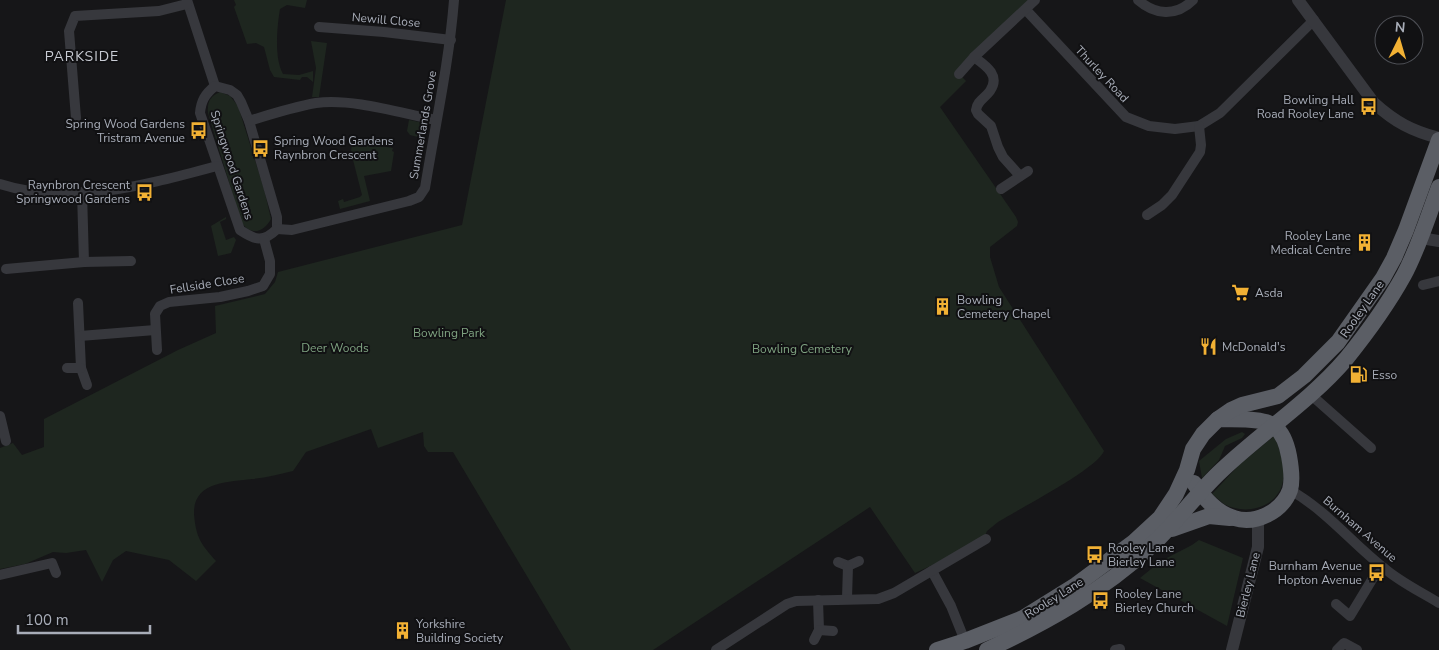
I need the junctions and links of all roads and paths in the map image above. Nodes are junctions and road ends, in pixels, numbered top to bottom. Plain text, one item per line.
1 (454, 0) edge
2 (1035, 0) edge
3 (1138, 0) edge
4 (1193, 0) edge
5 (1298, 0) edge
6 (187, 2) edge
7 (1026, 10) junction
8 (1314, 20) junction
9 (319, 28) dead end
10 (451, 40) junction
11 (974, 57) junction
12 (960, 74) dead end
13 (215, 86) junction
14 (76, 118) dead end
15 (436, 120) junction
16 (249, 121) junction
17 (1199, 126) junction
18 (1439, 139) edge
19 (217, 166) junction
20 (0, 184) edge
21 (1439, 187) edge
22 (1001, 189) dead end
23 (82, 192) junction
24 (1144, 217) dead end
25 (277, 229) junction
26 (1421, 238) junction
27 (264, 239) junction
28 (1439, 241) edge
29 (131, 261) dead end
30 (84, 262) junction
31 (6, 268) dead end
32 (1439, 281) edge
33 (1423, 286) dead end
34 (78, 302) dead end
35 (155, 330) junction
36 (80, 336) junction
37 (159, 348) dead end
38 (67, 368) dead end
39 (81, 368) junction
40 (87, 385) dead end
41 (1310, 394) junction
42 (0, 416) edge
43 (1218, 419) junction
44 (1251, 420) junction
45 (1274, 425) junction
46 (6, 441) dead end
47 (1247, 446) junction
48 (1371, 448) dead end
49 (1188, 470) junction
50 (1290, 490) junction
51 (1200, 492) junction
52 (1232, 518) junction
53 (1258, 520) junction
54 (1165, 532) junction
55 (986, 539) dead end
56 (859, 561) dead end
57 (1384, 569) junction
58 (932, 571) junction
59 (56, 572) dead end
60 (0, 575) edge
61 (847, 598) junction
62 (818, 600) junction
63 (1439, 603) edge
64 (1336, 604) dead end
65 (819, 630) junction
66 (833, 631) dead end
67 (814, 640) dead end
68 (965, 641) junction
69 (1342, 643) edge
70 (733, 646) edge
71 (716, 650) edge
72 (937, 650) edge
73 (987, 650) edge
74 (1232, 650) edge
75 (1357, 650) edge

1 - 10 street, Summerlands Grove
2 - 7 street
3 - 4 street
5 - 8 street
6 - 13 street
6 - 14 street
7 - 11 street
7 - 17 street, Thurley Road
8 - 17 street, Thurley Road
8 - 18 street
9 - 10 street, Newill Close
10 - 15 street, Summerlands Grove
11 - 12 street
11 - 22 street
13 - 16 street
13 - 19 street, Springwood Gardens
15 - 16 street
15 - 25 street, Summerlands Grove
16 - 25 street
17 - 24 street
18 - 43 highway, Rooley Lane
19 - 23 street
19 - 27 street, Springwood Gardens
20 - 23 street
21 - 26 highway, Rooley Lane
23 - 30 street
25 - 27 street
26 - 28 street
26 - 41 highway, Rooley Lane
27 - 35 street, Fellside Close
29 - 30 street
30 - 31 street
32 - 33 street
34 - 36 street
35 - 36 street
35 - 37 street, Fellside Close
36 - 39 street
38 - 39 street
39 - 40 street
41 - 45 highway, Rooley Lane
41 - 48 street
42 - 46 street
43 - 44 highway
43 - 49 highway, Rooley Lane
44 - 45 highway
44 - 47 highway
45 - 47 highway, Rooley Lane
45 - 50 highway
47 - 51 highway, Rooley Lane
49 - 51 highway
49 - 68 highway, Rooley Lane
50 - 53 highway
50 - 57 street, Burnham Avenue
51 - 52 highway
51 - 54 highway, Rooley Lane
52 - 53 highway
52 - 54 highway
53 - 74 street, Bierley Lane
54 - 73 highway, Rooley Lane
55 - 58 street
56 - 61 street
57 - 63 street, Burnham Avenue
57 - 64 street
58 - 61 street
58 - 68 street
59 - 60 street
61 - 62 street
62 - 65 street
62 - 70 street
65 - 66 street
65 - 67 street
68 - 72 highway, Rooley Lane
69 - 75 street
70 - 71 street

